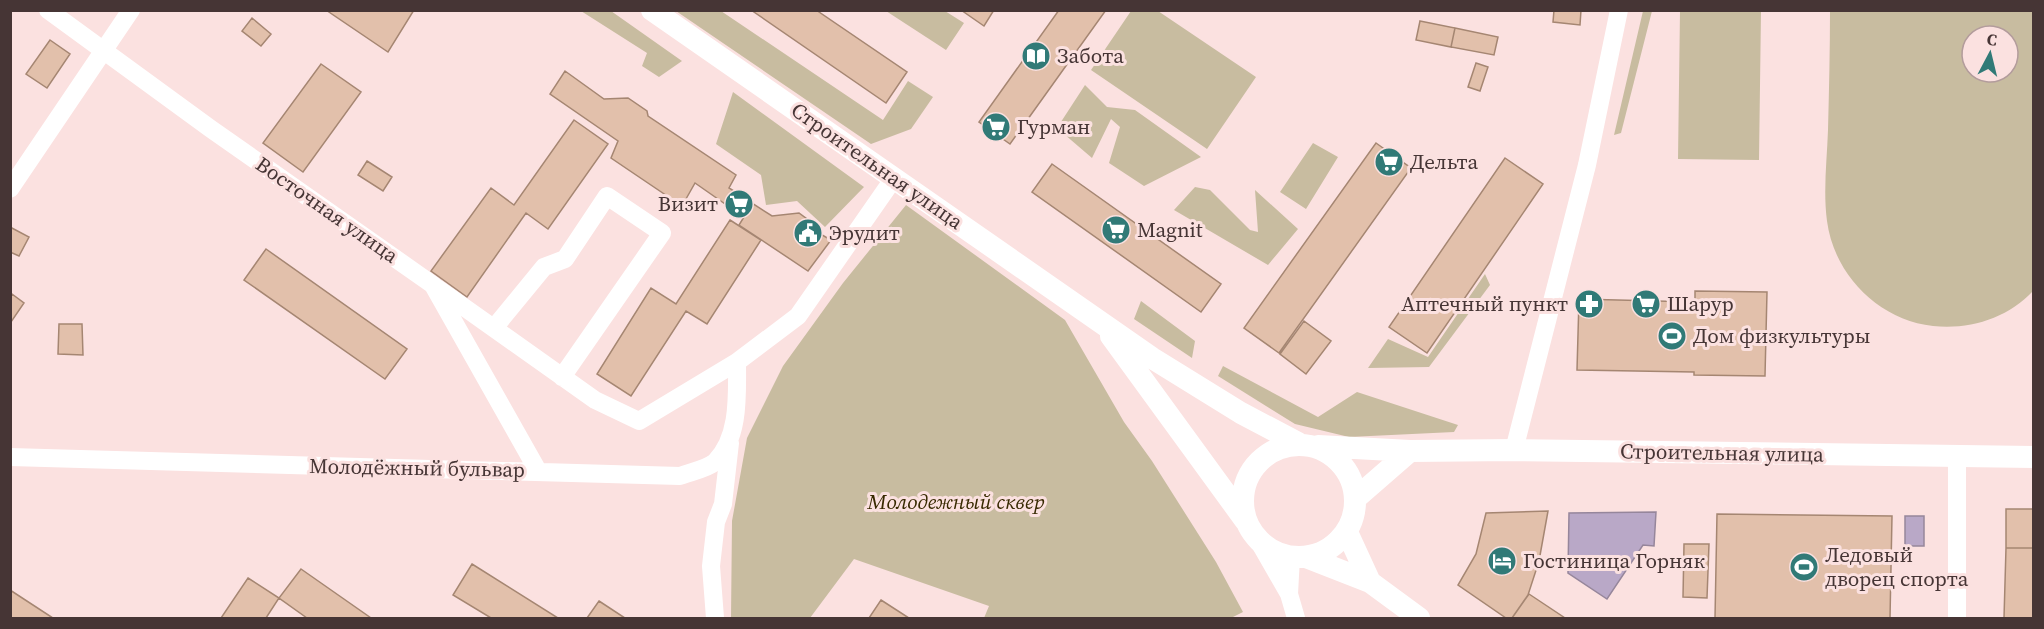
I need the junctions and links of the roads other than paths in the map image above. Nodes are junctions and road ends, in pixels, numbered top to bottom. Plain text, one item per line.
1 (48, 10) edge
2 (131, 10) edge
3 (652, 10) edge
4 (1619, 10) edge
5 (105, 50) junction
6 (894, 178) junction
7 (10, 189) edge
8 (433, 285) junction
9 (1101, 322) junction
10 (494, 328) junction
11 (736, 362) junction
12 (562, 377) junction
13 (731, 438) junction
14 (1308, 445) junction
15 (1514, 450) junction
16 (1410, 451) junction
17 (1958, 456) junction
18 (10, 457) edge
19 (2034, 458) edge
20 (537, 471) junction
21 (1356, 498) junction
22 (1347, 532) junction
23 (1253, 533) junction
24 (1298, 557) junction
25 (1370, 582) junction
26 (1288, 594) junction
27 (714, 618) edge
28 (1296, 618) edge
29 (1419, 618) edge
30 (1957, 618) edge

1 - 5 street, Восточная улица
2 - 5 street
3 - 6 street, Строительная улица
4 - 15 street
5 - 7 street
5 - 8 street, Восточная улица
6 - 9 street, Строительная улица
6 - 11 street
8 - 10 street
8 - 20 street, Восточная улица
9 - 14 street, Строительная улица
9 - 23 street, Строительная улица
10 - 12 street
10 - 12 street
11 - 12 street
11 - 13 street, Молодёжный бульвар
13 - 20 street, Молодёжный бульвар
13 - 27 street
14 - 16 street, Строительная улица
14 - 21 street
14 - 23 street
15 - 16 street, Строительная улица
15 - 17 street, Строительная улица
16 - 21 street
17 - 19 street, Строительная улица
17 - 30 street
18 - 20 street, Молодёжный бульвар
21 - 22 street
22 - 24 street
22 - 25 street
23 - 24 street
23 - 26 street
24 - 25 street
24 - 26 street
25 - 29 street
26 - 28 street

